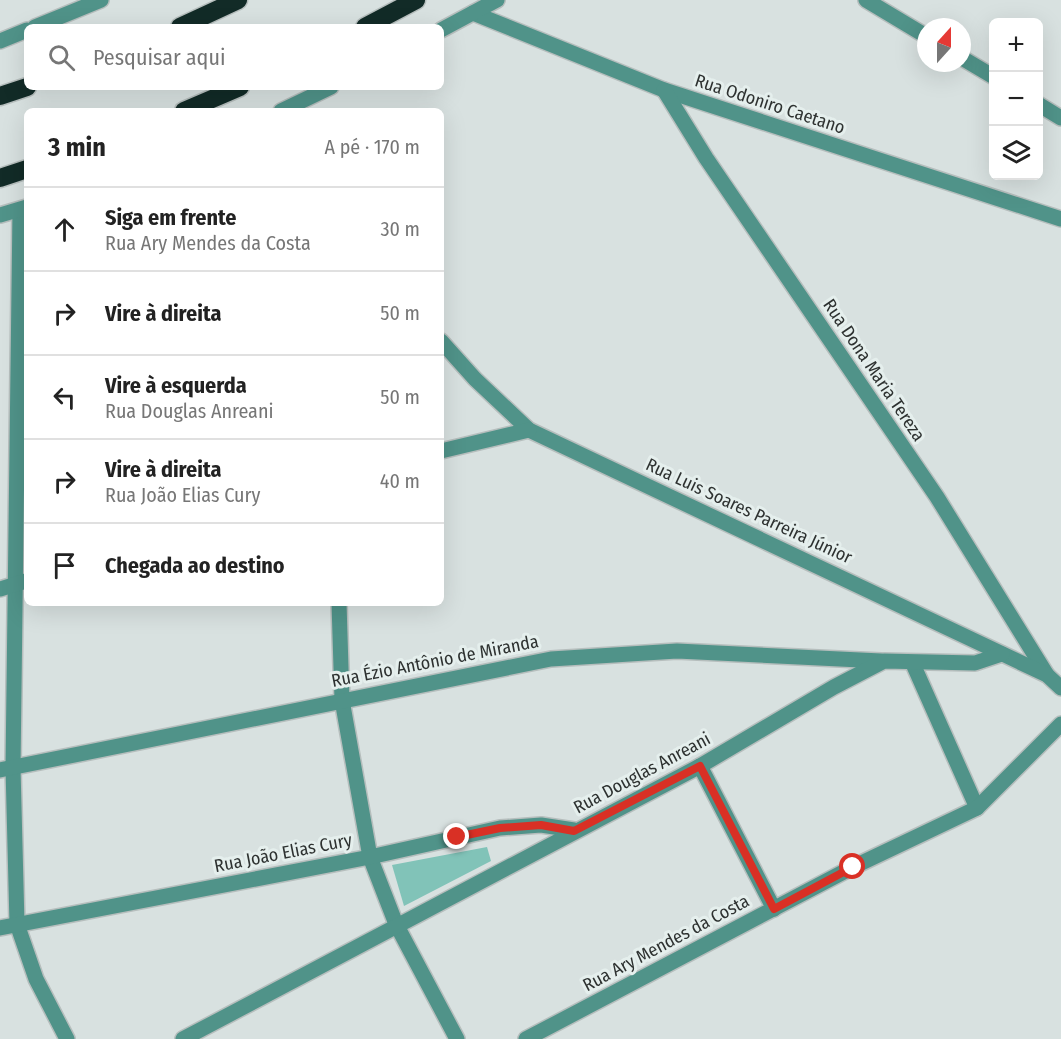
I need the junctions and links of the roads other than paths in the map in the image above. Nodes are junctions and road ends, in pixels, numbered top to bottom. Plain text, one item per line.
1 (101, 0) edge
2 (238, 0) edge
3 (416, 0) edge
4 (497, 0) edge
5 (866, 0) edge
6 (472, 13) junction
7 (42, 24) edge
8 (186, 24) edge
9 (371, 24) edge
10 (444, 28) edge
11 (24, 31) edge
12 (917, 31) edge
13 (0, 41) edge
14 (971, 64) edge
15 (989, 75) edge
16 (24, 88) edge
17 (233, 90) edge
18 (326, 90) edge
19 (664, 90) junction
20 (0, 96) edge
21 (1043, 107) edge
22 (191, 108) edge
23 (287, 108) edge
24 (1061, 118) edge
25 (24, 170) edge
26 (0, 178) edge
27 (24, 208) edge
28 (0, 215) edge
29 (1061, 219) edge
30 (444, 344) edge
31 (529, 430) junction
32 (444, 450) edge
33 (22, 582) edge
34 (0, 589) edge
35 (339, 606) edge
36 (1002, 654) junction
37 (884, 661) junction
38 (913, 664) junction
39 (1047, 675) junction
40 (1061, 688) edge
41 (342, 699) junction
42 (1061, 724) edge
43 (700, 766) junction
44 (6, 769) edge
45 (976, 808) junction
46 (574, 831) junction
47 (370, 857) junction
48 (774, 909) junction
49 (17, 924) junction
50 (396, 924) junction
51 (0, 927) edge
52 (67, 1039) edge
53 (183, 1039) edge
54 (457, 1039) edge
55 (526, 1039) edge

1 - 7 street
2 - 8 highway
3 - 9 highway
4 - 6 street
5 - 12 street
6 - 10 street
6 - 19 street, Rua Odoniro Caetano
11 - 13 street
14 - 15 street
16 - 20 highway
17 - 22 highway
18 - 23 street
19 - 29 street, Rua Odoniro Caetano
19 - 39 street, Rua Dona Maria Tereza
21 - 24 street
25 - 26 highway
27 - 28 street
27 - 33 street
30 - 31 street, Rua Luis Soares Parreira Júnior
31 - 32 street
31 - 36 street, Rua Luis Soares Parreira Júnior
33 - 34 street
33 - 44 street
35 - 41 street
36 - 38 street
36 - 39 street, Rua Luis Soares Parreira Júnior
37 - 38 street
37 - 41 street, Rua Ézio Antônio de Miranda
37 - 43 street, Rua Douglas Anreani
38 - 45 street
39 - 40 street, Rua Luis Soares Parreira Júnior
41 - 44 street, Rua Ézio Antônio de Miranda
41 - 47 street
42 - 45 street, Rua Ary Mendes da Costa
43 - 46 street, Rua Douglas Anreani
43 - 48 street
44 - 49 street
45 - 48 street, Rua Ary Mendes da Costa
46 - 47 street, Rua João Elias Cury
46 - 50 street, Rua Douglas Anreani
47 - 49 street, Rua João Elias Cury
47 - 50 street
48 - 55 street, Rua Ary Mendes da Costa
49 - 51 street, Rua João Elias Cury
49 - 52 street
50 - 53 street, Rua Douglas Anreani
50 - 54 street

